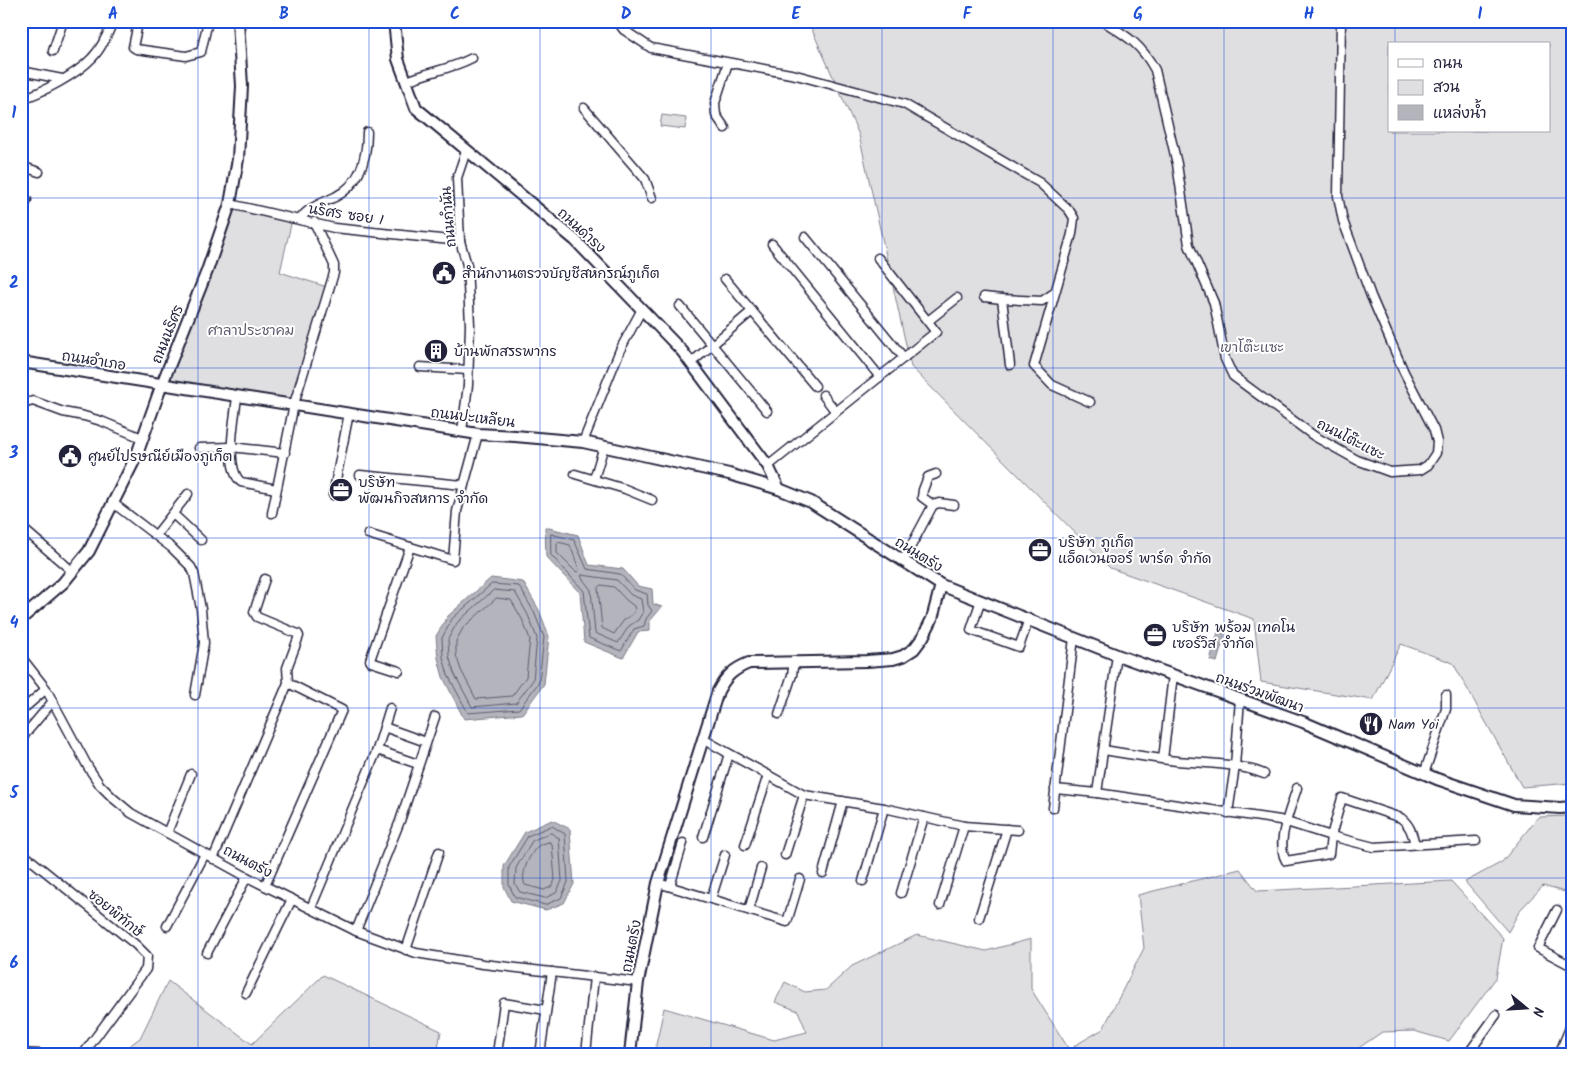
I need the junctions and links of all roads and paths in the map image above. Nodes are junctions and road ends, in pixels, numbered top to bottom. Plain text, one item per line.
1 (63, 21) edge
2 (113, 21) edge
3 (208, 21) edge
4 (238, 21) edge
5 (394, 21) edge
6 (617, 21) edge
7 (1102, 21) edge
8 (1341, 21) edge
9 (136, 28) dead end
10 (53, 51) dead end
11 (472, 58) dead end
12 (728, 63) junction
13 (21, 71) edge
14 (62, 79) junction
15 (407, 82) junction
16 (21, 99) edge
17 (584, 108) dead end
18 (724, 128) dead end
19 (368, 132) dead end
20 (466, 150) junction
21 (21, 166) edge
22 (38, 172) dead end
23 (652, 198) dead end
24 (27, 200) dead end
25 (230, 204) junction
26 (21, 214) edge
27 (300, 219) junction
28 (314, 222) junction
29 (805, 237) dead end
30 (460, 241) junction
31 (772, 244) dead end
32 (878, 258) dead end
33 (726, 279) dead end
34 (1054, 293) junction
35 (984, 297) dead end
36 (958, 298) dead end
37 (1002, 299) junction
38 (680, 306) dead end
39 (642, 309) junction
40 (752, 311) junction
41 (928, 321) junction
42 (712, 344) junction
43 (904, 358) junction
44 (21, 362) edge
45 (692, 362) junction
46 (1010, 365) dead end
47 (420, 367) dead end
48 (468, 370) junction
49 (880, 377) junction
50 (162, 384) junction
51 (815, 386) dead end
52 (823, 395) dead end
53 (237, 397) junction
54 (1090, 402) dead end
55 (294, 404) junction
56 (21, 406) edge
57 (767, 411) dead end
58 (836, 412) junction
59 (349, 413) junction
60 (462, 431) junction
61 (478, 434) junction
62 (142, 438) junction
63 (583, 442) junction
64 (604, 446) junction
65 (231, 447) junction
66 (199, 448) dead end
67 (285, 452) junction
68 (768, 466) junction
69 (575, 474) dead end
70 (936, 474) dead end
71 (360, 475) dead end
72 (594, 479) junction
73 (463, 485) junction
74 (779, 488) junction
75 (276, 489) junction
76 (188, 494) dead end
77 (333, 495) dead end
78 (652, 500) dead end
79 (114, 503) junction
80 (933, 505) junction
81 (954, 505) dead end
82 (272, 513) dead end
83 (173, 514) junction
84 (21, 527) edge
85 (368, 534) dead end
86 (156, 535) junction
87 (201, 540) dead end
88 (410, 547) junction
89 (903, 560) junction
90 (72, 572) junction
91 (265, 579) dead end
92 (942, 585) junction
93 (981, 600) junction
94 (21, 619) edge
95 (1029, 619) junction
96 (1074, 638) junction
97 (1117, 655) junction
98 (21, 657) edge
99 (794, 661) junction
100 (398, 671) dead end
101 (1173, 675) junction
102 (288, 684) junction
103 (46, 689) junction
104 (196, 695) dead end
105 (1446, 695) dead end
106 (1240, 699) junction
107 (53, 701) junction
108 (390, 708) dead end
109 (21, 711) edge
110 (779, 714) dead end
111 (434, 717) dead end
112 (384, 727) junction
113 (21, 739) edge
114 (703, 740) junction
115 (426, 742) junction
116 (377, 750) junction
117 (1104, 750) junction
118 (729, 754) junction
119 (1163, 759) junction
120 (418, 764) junction
121 (1235, 766) junction
122 (191, 774) dead end
123 (1264, 774) dead end
124 (1424, 774) junction
125 (768, 775) junction
126 (1297, 788) dead end
127 (1055, 789) junction
128 (1098, 793) junction
129 (804, 795) junction
130 (843, 801) junction
131 (1572, 807) edge
132 (884, 808) junction
133 (1053, 808) dead end
134 (1228, 813) junction
135 (924, 817) junction
136 (1286, 822) junction
137 (964, 826) junction
138 (1007, 829) junction
139 (1018, 830) dead end
140 (167, 833) junction
141 (1331, 836) junction
142 (703, 837) dead end
143 (1476, 841) dead end
144 (683, 843) dead end
145 (1415, 844) junction
146 (745, 845) dead end
147 (21, 852) edge
148 (439, 852) dead end
149 (724, 854) dead end
150 (785, 855) dead end
151 (209, 856) junction
152 (761, 868) dead end
153 (823, 873) dead end
154 (247, 877) junction
155 (800, 880) dead end
156 (863, 881) dead end
157 (658, 883) junction
158 (265, 886) junction
159 (670, 886) junction
160 (902, 894) dead end
161 (711, 899) junction
162 (292, 900) junction
163 (940, 906) dead end
164 (310, 908) junction
165 (749, 910) junction
166 (1557, 910) dead end
167 (979, 918) dead end
168 (167, 926) dead end
169 (356, 931) junction
170 (406, 950) junction
171 (207, 953) dead end
172 (1572, 966) edge
173 (552, 972) junction
174 (594, 977) junction
175 (638, 982) junction
176 (246, 993) dead end
177 (546, 1010) junction
178 (1496, 1015) dead end
179 (1572, 1018) edge
180 (1570, 1030) edge
181 (21, 1052) edge
182 (40, 1054) edge
183 (80, 1054) edge
184 (497, 1054) edge
185 (540, 1054) edge
186 (586, 1054) edge
187 (630, 1054) edge
188 (1468, 1054) edge
189 (1559, 1054) edge

1 - 10 street
2 - 14 street
3 - 9 street
4 - 25 street, ถนนนริศร
5 - 15 street, ถนนดำรง
6 - 12 street
7 - 8 street, ถนนโต๊ะแซะ
11 - 15 street
12 - 18 street
12 - 34 street
13 - 14 street
14 - 16 street
15 - 20 street, ถนนดำรง
17 - 23 street
19 - 27 street
20 - 30 street, ถนนกำนัน
20 - 39 street, ถนนดำรง
21 - 22 street
24 - 26 street
25 - 27 street, นริศร ซอย 1
25 - 50 street, ถนนนริศร
27 - 28 street, นริศร ซอย 1
28 - 30 street, นริศร ซอย 1
28 - 55 street
29 - 43 street
30 - 48 street, ถนนกำนัน
31 - 49 street
32 - 41 street
33 - 40 street
34 - 37 street
34 - 54 street
35 - 37 street
36 - 41 street
37 - 46 street
38 - 42 street
39 - 45 street, ถนนดำรง
39 - 63 street
40 - 42 street
40 - 51 street
41 - 43 street
42 - 45 street
42 - 57 street
43 - 49 street
44 - 50 street, ถนนอำเภอ
45 - 68 street, ถนนดำรง
47 - 48 street
48 - 60 street, ถนนกำนัน
49 - 58 street
50 - 53 street, ถนนปะเหลียน
50 - 62 street, ถนนนริศร
52 - 58 street
53 - 55 street, ถนนปะเหลียน
53 - 65 street
55 - 59 street, ถนนปะเหลียน
55 - 67 street
56 - 62 street
58 - 68 street
59 - 60 street, ถนนปะเหลียน
59 - 77 street
60 - 61 street, ถนนปะเหลียน
61 - 63 street, ถนนปะเหลียน
61 - 73 street
62 - 79 street, ถนนนริศร
63 - 64 street, ถนนปะเหลียน
64 - 72 street
64 - 74 street, ถนนปะเหลียน
65 - 66 street
65 - 67 street
65 - 75 street
67 - 75 street
68 - 74 street, ถนนดำรง
69 - 72 street
70 - 80 street
71 - 73 street
72 - 78 street
73 - 88 street
74 - 89 street, ถนนตรัง
75 - 82 street
76 - 83 street
79 - 86 street
79 - 90 street, ถนนนริศร
80 - 81 street
80 - 89 street
83 - 86 street
83 - 87 street
84 - 90 street
85 - 88 street
86 - 104 street
88 - 100 street
89 - 92 street, ถนนตรัง
90 - 94 street, ถนนนริศร
91 - 102 street
92 - 93 street, ถนนร่วมพัฒนา
92 - 99 street, ถนนตรัง
93 - 95 street, ถนนร่วมพัฒนา
93 - 95 street
95 - 96 street, ถนนร่วมพัฒนา
96 - 97 street, ถนนร่วมพัฒนา
96 - 127 street
97 - 101 street, ถนนร่วมพัฒนา
97 - 117 street
98 - 103 street, ถนนตรัง
99 - 110 street
99 - 114 street, ถนนตรัง
101 - 106 street, ถนนร่วมพัฒนา
101 - 119 street
102 - 151 street
102 - 158 street
103 - 107 street, ถนนตรัง
103 - 109 street
105 - 124 street
106 - 121 street
106 - 124 street, ถนนร่วมพัฒนา
107 - 113 street
107 - 140 street, ถนนตรัง
108 - 112 street
111 - 115 street
112 - 115 street
112 - 116 street
114 - 118 street
114 - 157 street, ถนนตรัง
115 - 120 street
116 - 120 street
116 - 164 street
117 - 119 street
117 - 128 street
118 - 125 street
118 - 142 street
119 - 121 street
120 - 169 street
121 - 123 street
121 - 134 street
122 - 140 street
124 - 131 street, ถนนร่วมพัฒนา
125 - 129 street
125 - 146 street
126 - 136 street
127 - 128 street
127 - 133 street
128 - 134 street
129 - 130 street
129 - 150 street
130 - 132 street
130 - 153 street
132 - 135 street
132 - 156 street
134 - 136 street
135 - 137 street
135 - 160 street
136 - 141 street
136 - 141 street
137 - 138 street
137 - 163 street
138 - 139 street
138 - 167 street
140 - 151 street, ถนนตรัง
141 - 145 street
141 - 145 street
143 - 145 street
144 - 159 street
147 - 183 street, ซอยพิทักษ์
148 - 170 street
149 - 161 street
151 - 154 street, ถนนตรัง
151 - 168 street
152 - 165 street
154 - 158 street, ถนนตรัง
154 - 171 street
155 - 165 street
157 - 159 street
157 - 175 street, ถนนตรัง
158 - 162 street, ถนนตรัง
159 - 161 street
161 - 165 street
162 - 164 street, ถนนตรัง
162 - 176 street
164 - 169 street, ถนนตรัง
166 - 172 street
169 - 170 street, ถนนตรัง
170 - 173 street, ถนนตรัง
173 - 174 street, ถนนตรัง
173 - 177 street
174 - 175 street, ถนนตรัง
174 - 186 street
175 - 187 street
177 - 184 street
177 - 185 street
178 - 188 street
179 - 180 street
180 - 189 street
181 - 182 street

